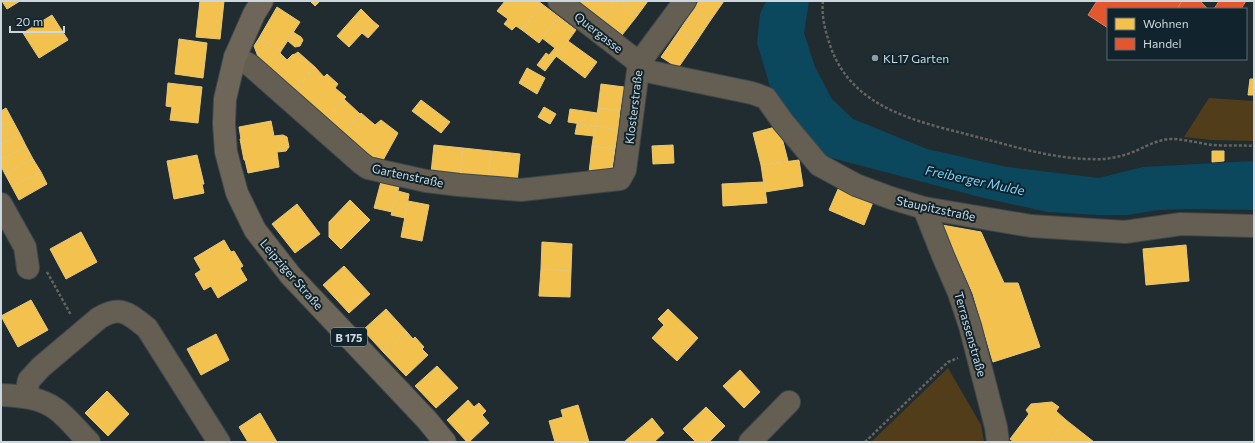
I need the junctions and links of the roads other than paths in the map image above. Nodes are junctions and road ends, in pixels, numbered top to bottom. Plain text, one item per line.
1 (560, 1) edge
2 (684, 1) edge
3 (254, 5) edge
4 (234, 57) junction
5 (638, 63) junction
6 (620, 179) joint
7 (1, 204) edge
8 (924, 208) junction
9 (1254, 226) edge
10 (28, 268) road end
11 (1, 395) edge
12 (25, 397) junction
13 (789, 402) dead end
14 (89, 442) edge
15 (219, 442) edge
16 (445, 442) edge
17 (750, 442) edge
18 (998, 442) edge

1 - 5 street, Quergasse
2 - 5 street, Klosterstraße
3 - 4 main road, Leipziger Straße / B 175
4 - 6 street, Gartenstraße
4 - 16 main road, Leipziger Straße / B 175
5 - 6 street, Klosterstraße
5 - 8 street, Staupitzstraße
7 - 10 street
8 - 9 street, Staupitzstraße
8 - 18 street, Terrassenstraße
11 - 12 street
12 - 14 street
12 - 15 street
13 - 17 street

